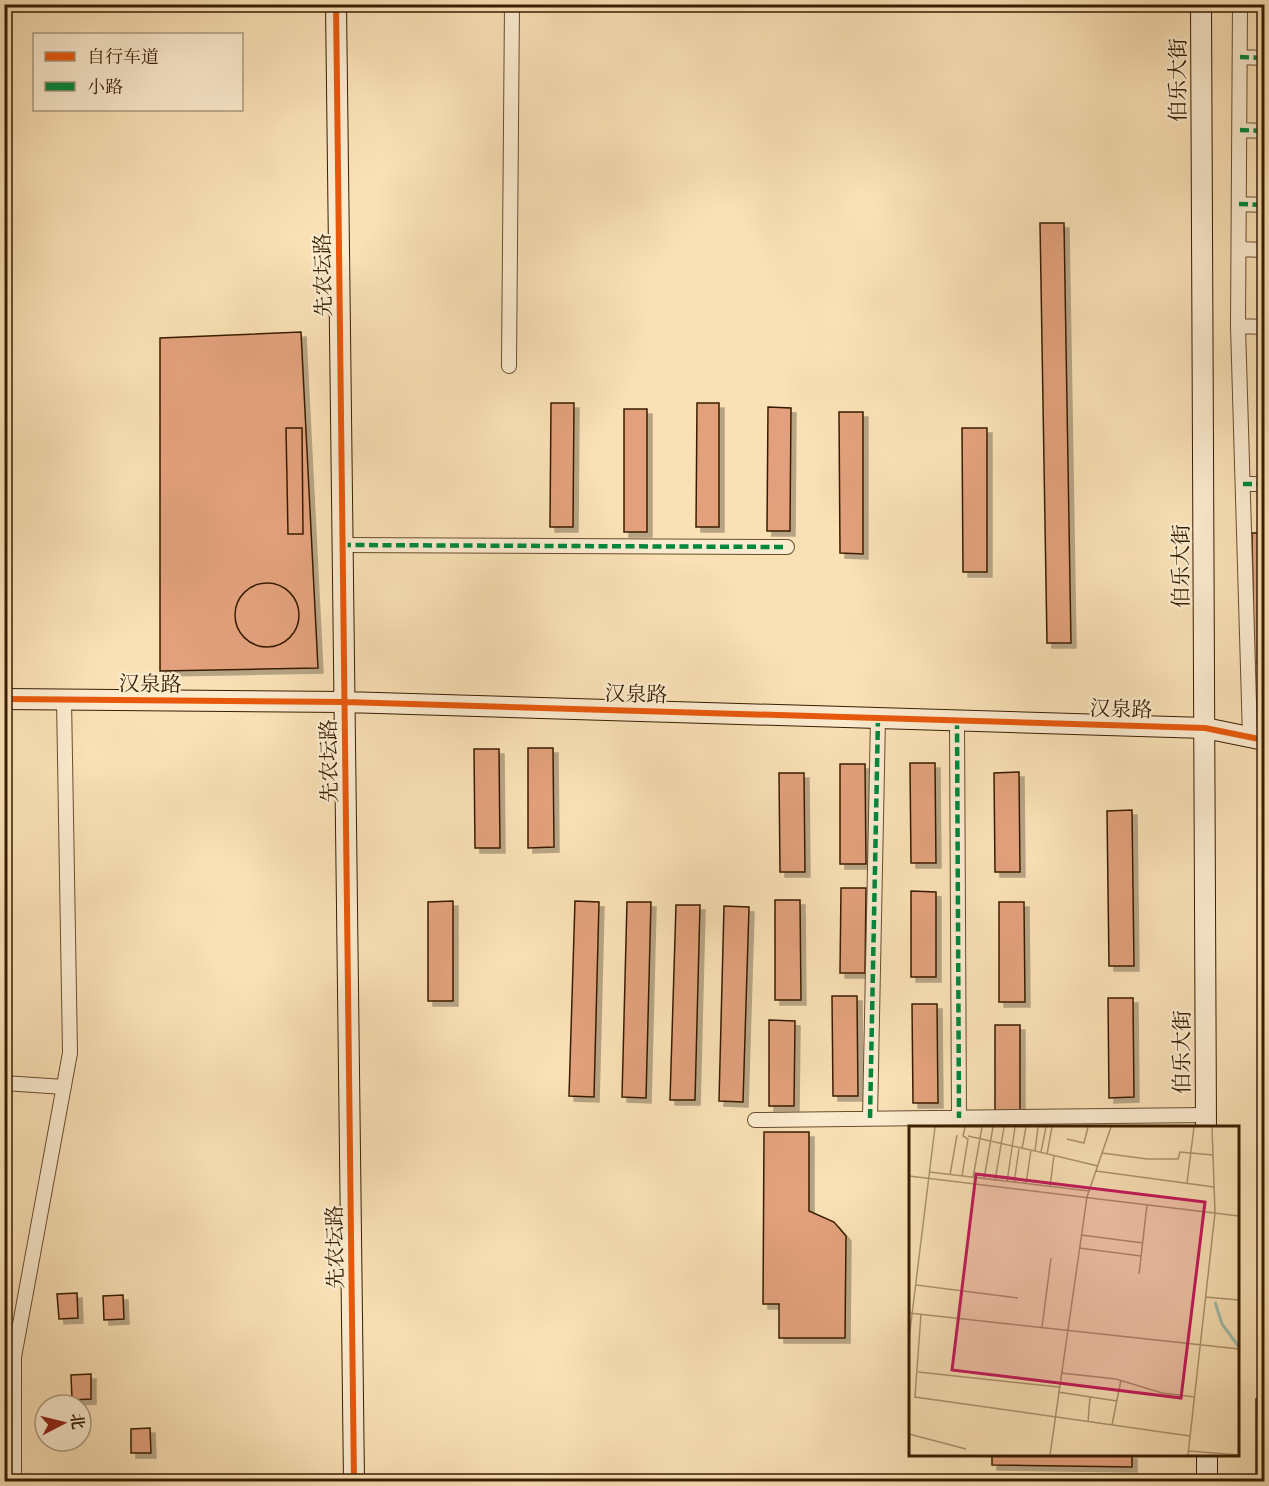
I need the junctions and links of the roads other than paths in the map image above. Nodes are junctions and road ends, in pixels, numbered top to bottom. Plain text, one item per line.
1 (336, 4) edge
2 (512, 4) edge
3 (1201, 4) edge
4 (1240, 4) edge
5 (1240, 57) junction
6 (1264, 58) edge
7 (1240, 130) junction
8 (1264, 131) edge
9 (1239, 204) junction
10 (1264, 205) edge
11 (1239, 249) junction
12 (1264, 250) edge
13 (1238, 326) junction
14 (1264, 327) edge
15 (509, 366) dead end
16 (1243, 484) junction
17 (1264, 484) edge
18 (342, 545) junction
19 (787, 547) dead end
20 (4, 699) edge
21 (64, 699) junction
22 (345, 702) junction
23 (878, 718) junction
24 (957, 720) junction
25 (1205, 728) junction
26 (1257, 739) edge
27 (4, 1083) edge
28 (64, 1087) junction
29 (870, 1118) junction
30 (959, 1118) junction
31 (755, 1120) dead end
32 (1206, 1121) edge
33 (1207, 1456) edge
34 (14, 1482) edge
35 (354, 1482) edge
36 (1207, 1482) edge

1 - 18 street, 先农坛路
2 - 15 street
3 - 25 street, 伯乐大街
4 - 5 street
5 - 6 street
5 - 7 street
7 - 8 street
7 - 9 street
9 - 10 street
9 - 11 street
11 - 12 street
11 - 13 street
13 - 14 street
13 - 16 street
16 - 17 street
16 - 26 street
18 - 19 street
18 - 22 street, 先农坛路
20 - 21 street, 汉泉路
21 - 22 street, 汉泉路
21 - 28 street
22 - 23 street, 汉泉路
22 - 35 street, 先农坛路
23 - 24 street, 汉泉路
23 - 29 street
24 - 25 street, 汉泉路
24 - 30 street
25 - 26 street, 汉泉路
25 - 32 street, 伯乐大街
27 - 28 street
28 - 34 street
29 - 30 street
29 - 31 street
30 - 32 street
33 - 36 street

